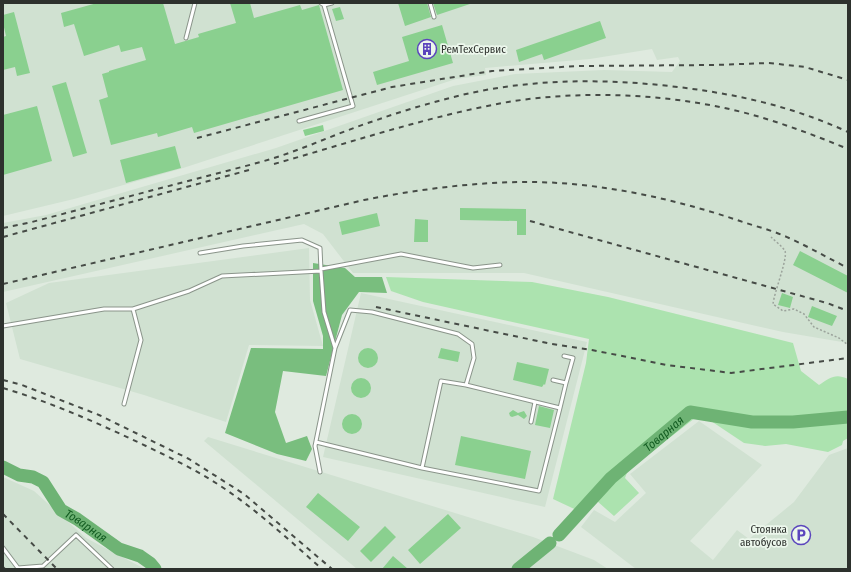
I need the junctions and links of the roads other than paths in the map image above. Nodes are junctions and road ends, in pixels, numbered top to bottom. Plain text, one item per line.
1 (195, 3) edge
2 (332, 3) edge
3 (430, 3) edge
4 (323, 4) edge
5 (434, 17) dead end
6 (186, 38) dead end
7 (299, 121) dead end
8 (200, 253) dead end
9 (500, 264) dead end
10 (321, 270) junction
11 (134, 309) junction
12 (3, 326) edge
13 (335, 348) junction
14 (564, 356) dead end
15 (553, 380) dead end
16 (566, 383) junction
17 (466, 385) junction
18 (535, 402) junction
19 (124, 404) dead end
20 (560, 408) junction
21 (530, 422) dead end
22 (316, 442) junction
23 (422, 468) junction
24 (320, 472) dead end
25 (3, 548) edge
26 (18, 568) edge
27 (112, 569) edge

1 - 6 lane
2 - 4 lane
3 - 5 lane
4 - 7 lane
8 - 10 lane
9 - 10 lane
10 - 11 lane
10 - 13 lane
11 - 12 lane
11 - 19 lane
13 - 17 lane
13 - 22 lane
14 - 16 lane
15 - 16 lane
16 - 20 lane
17 - 18 lane
17 - 23 lane
18 - 20 lane
18 - 21 lane
20 - 23 lane
22 - 23 lane
22 - 24 lane
25 - 26 lane
26 - 27 lane

